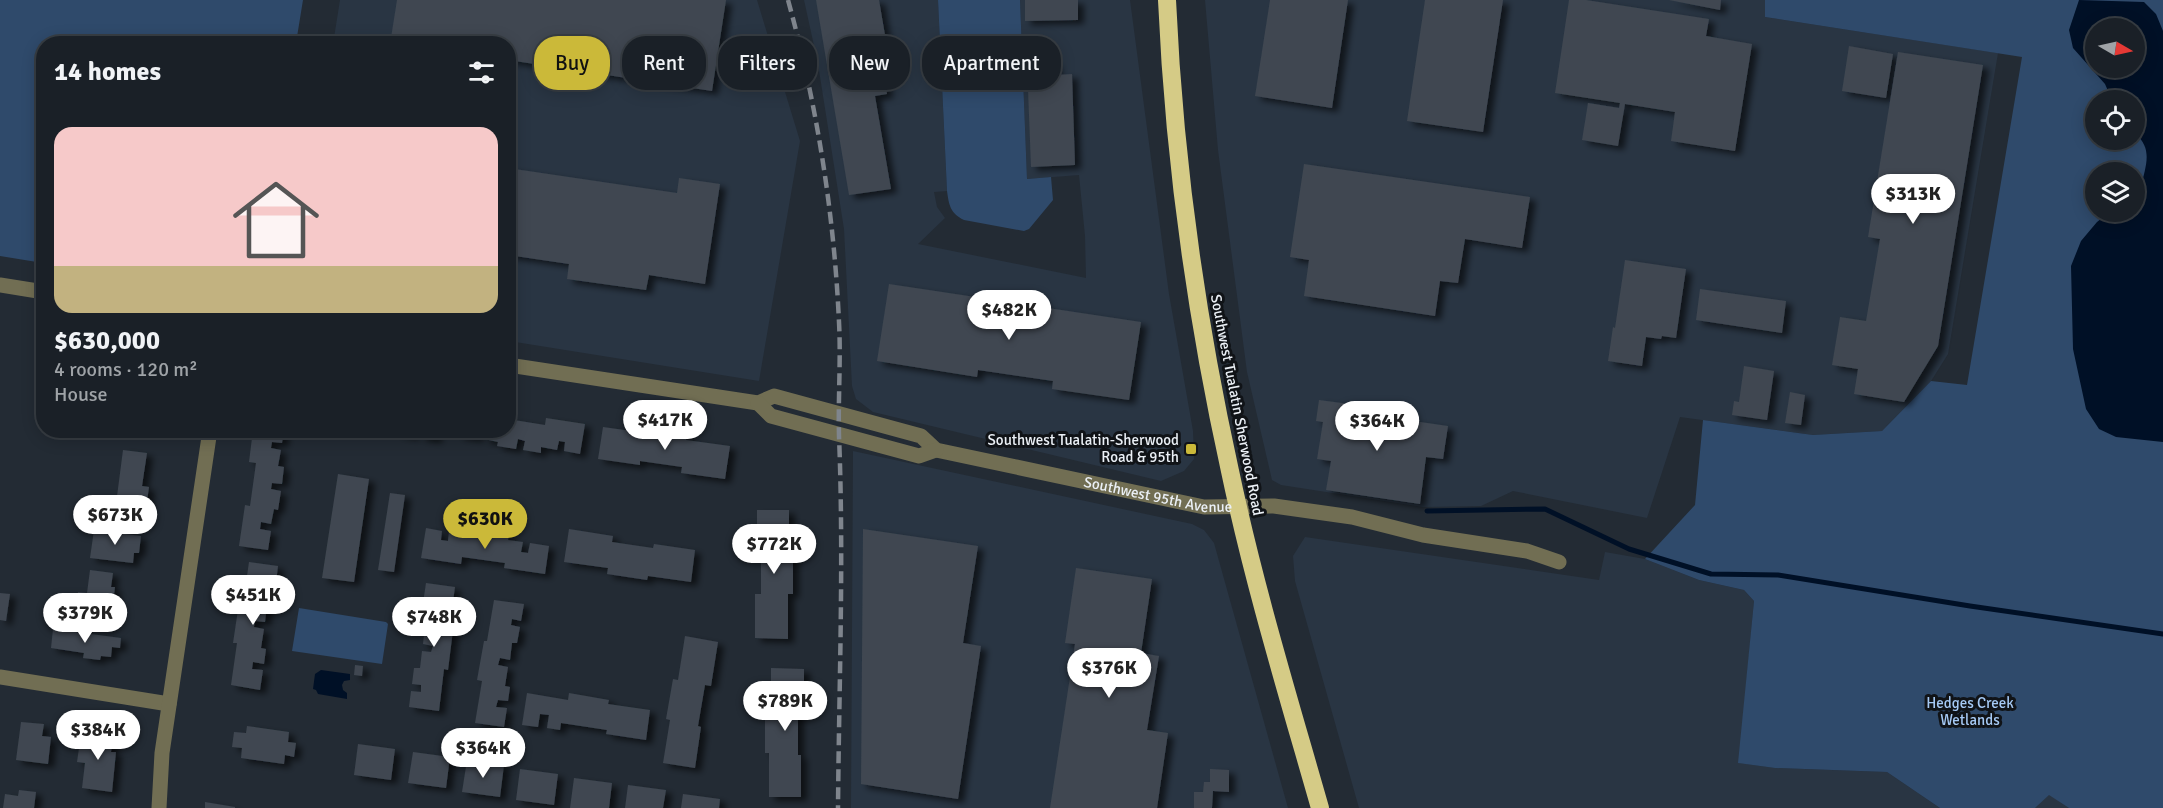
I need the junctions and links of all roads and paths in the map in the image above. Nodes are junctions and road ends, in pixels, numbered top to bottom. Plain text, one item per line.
1 (1167, 0) edge
2 (0, 285) edge
3 (36, 291) edge
4 (516, 366) edge
5 (209, 438) edge
6 (1238, 508) junction
7 (1559, 562) dead end
8 (0, 677) edge
9 (169, 704) junction
10 (159, 808) edge
11 (1320, 808) edge

1 - 6 highway, Southwest Tualatin Sherwood Road
2 - 3 street
4 - 6 street, Southwest 95th Avenue
5 - 9 street
6 - 7 street, Southwest 95th Avenue
6 - 11 highway, Southwest Tualatin Sherwood Road
8 - 9 street
9 - 10 street

